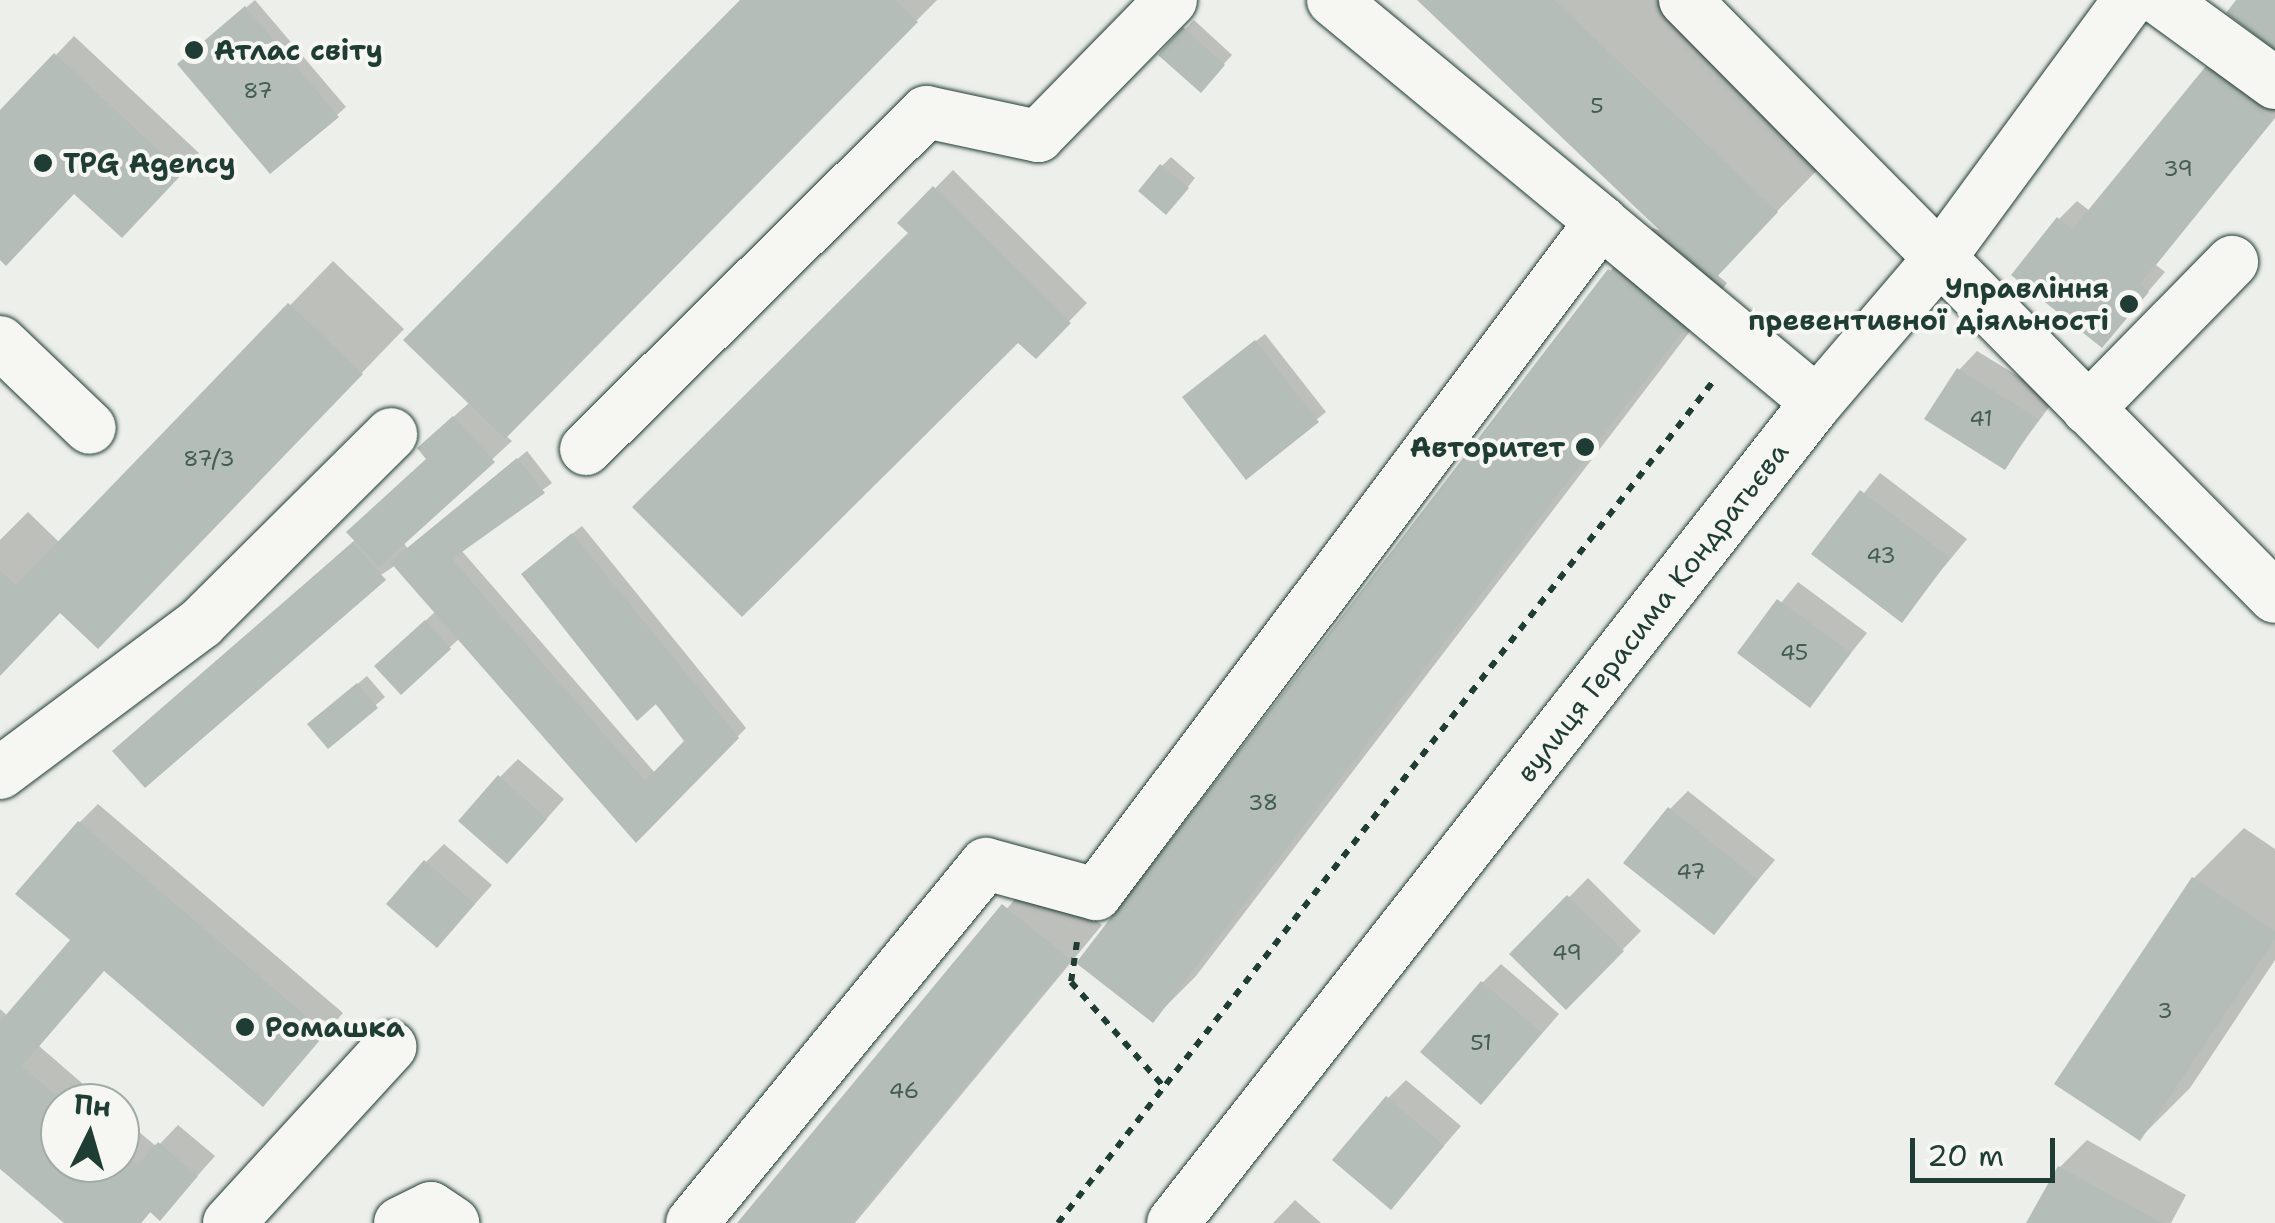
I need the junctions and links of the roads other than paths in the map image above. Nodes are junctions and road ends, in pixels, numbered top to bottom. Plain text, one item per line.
1 (1170, 0) edge
2 (1333, 0) edge
3 (1685, 0) edge
4 (2128, 0) edge
5 (2161, 0) edge
6 (2275, 84) edge
7 (1601, 222) junction
8 (1939, 259) junction
9 (2232, 262) dead end
10 (0, 342) edge
11 (1817, 402) junction
12 (2088, 409) junction
13 (90, 428) dead end
14 (390, 434) dead end
15 (586, 449) dead end
16 (2268, 574) edge
17 (0, 773) edge
18 (390, 1047) dead end
19 (228, 1223) edge
20 (400, 1223) edge
21 (453, 1223) edge
22 (692, 1223) edge
23 (1173, 1223) edge

1 - 15 street
2 - 7 street
3 - 8 street
4 - 8 street, вулиця Герасима Кондратьєва
5 - 6 street
7 - 11 street
7 - 22 street
8 - 11 street, вулиця Герасима Кондратьєва
8 - 12 street
9 - 12 street
10 - 13 street
11 - 23 street, вулиця Герасима Кондратьєва
12 - 16 street
14 - 17 street
18 - 19 street
20 - 21 street

